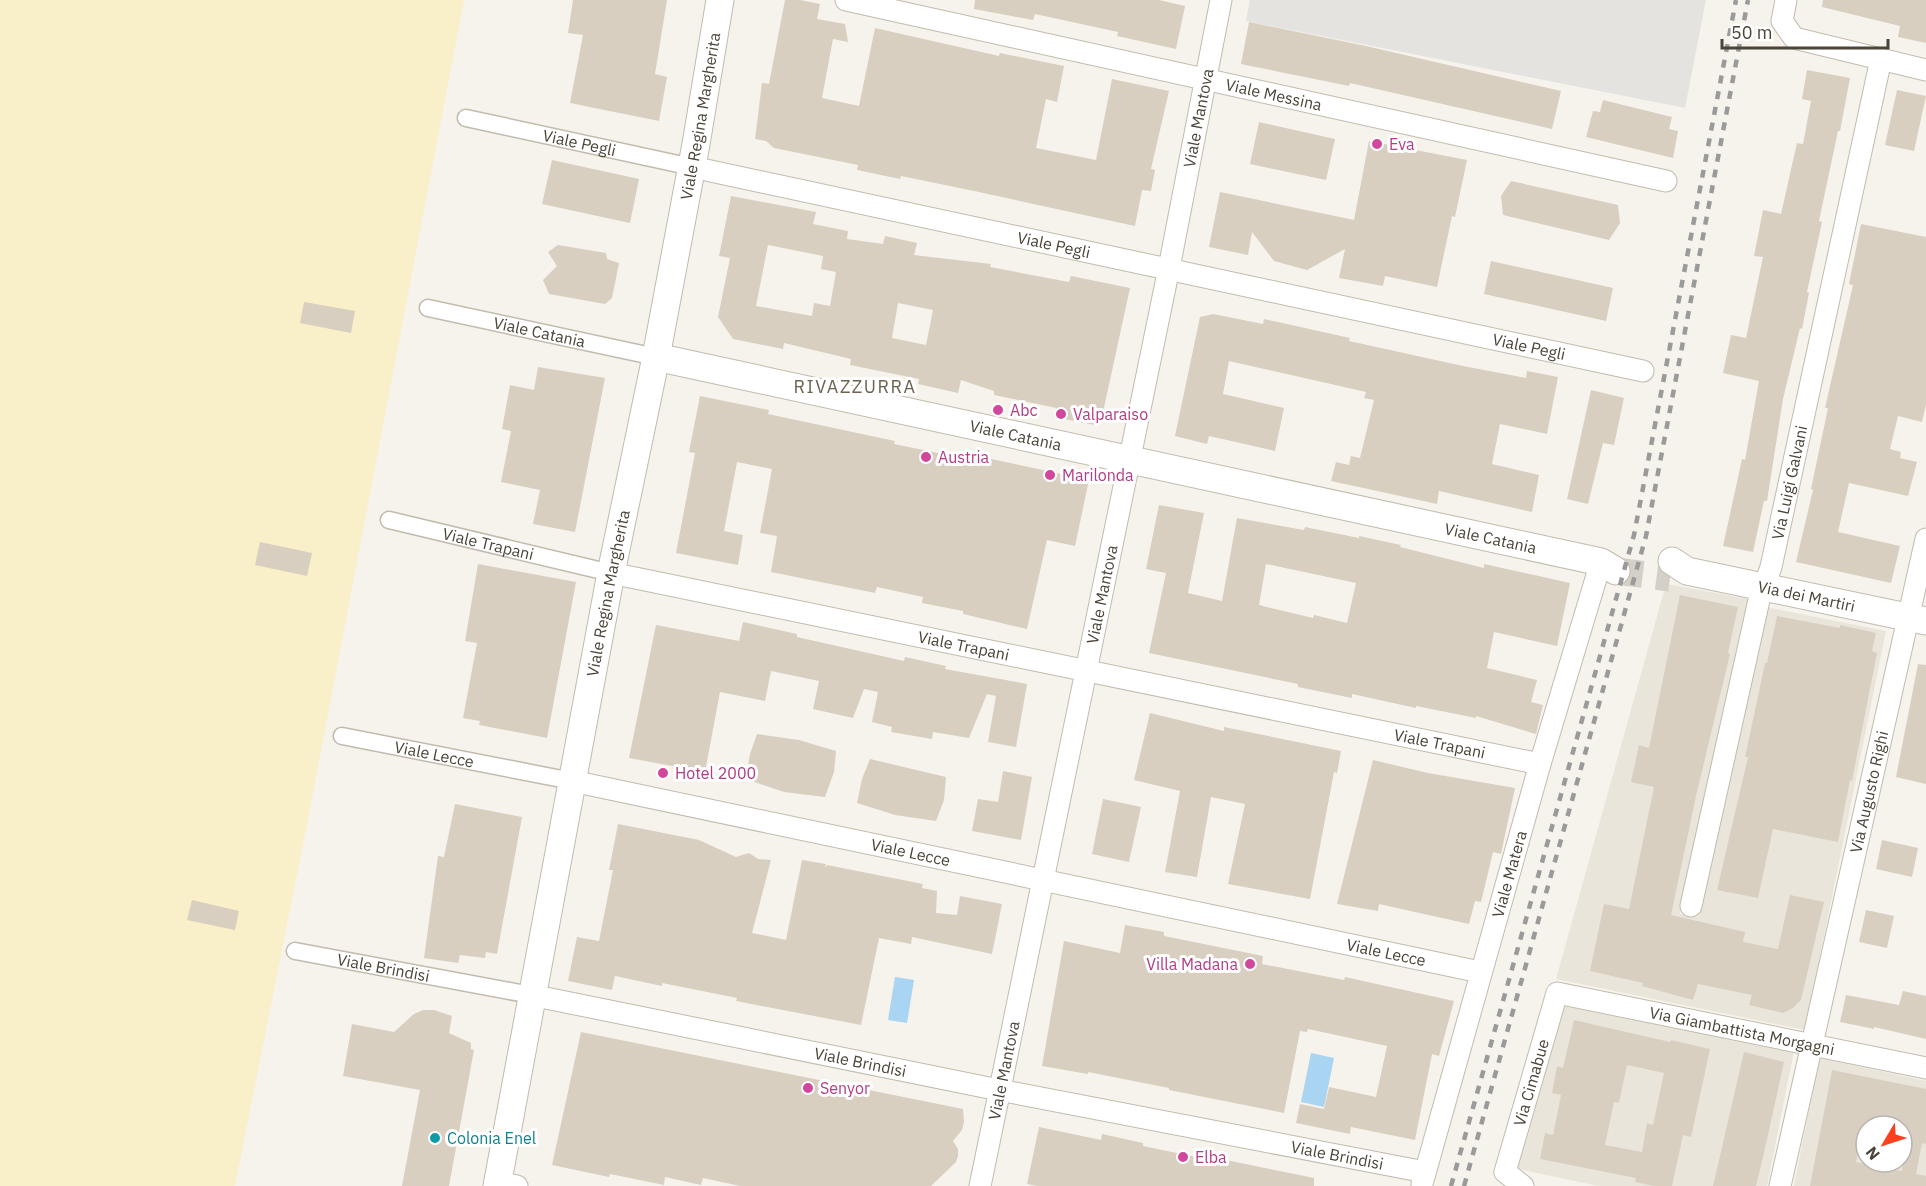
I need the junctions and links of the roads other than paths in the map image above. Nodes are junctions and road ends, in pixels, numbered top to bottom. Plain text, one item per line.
1 (720, 0) edge
2 (846, 0) edge
3 (1221, 0) edge
4 (1786, 0) edge
5 (1881, 59) junction
6 (1926, 70) edge
7 (1206, 79) junction
8 (466, 118) dead end
9 (692, 167) junction
10 (1666, 181) dead end
11 (1168, 268) junction
12 (428, 308) dead end
13 (656, 357) junction
14 (1643, 370) dead end
15 (1128, 460) junction
16 (389, 520) dead end
17 (1926, 539) edge
18 (1612, 562) joint
19 (1676, 570) tunnel mouth
20 (611, 573) junction
21 (1763, 587) junction
22 (1918, 620) edge
23 (1085, 671) junction
24 (342, 736) dead end
25 (1540, 764) junction
26 (572, 781) junction
27 (1043, 880) junction
28 (1691, 906) dead end
29 (295, 951) dead end
30 (1480, 972) junction
31 (1557, 993) joint
32 (531, 995) junction
33 (1813, 1044) junction
34 (1926, 1068) edge
35 (999, 1090) junction
36 (1423, 1179) edge
37 (504, 1185) edge
38 (980, 1186) edge
39 (1523, 1186) edge
40 (1780, 1186) edge

1 - 9 street, Viale Regina Margherita
2 - 7 street, Viale Messina
3 - 7 street, Viale Mantova
4 - 5 street
5 - 6 street
5 - 21 street, Via Luigi Galvani
7 - 10 street, Viale Messina
7 - 11 street, Viale Mantova
8 - 9 street, Viale Pegli
9 - 11 street, Viale Pegli
9 - 13 street, Viale Regina Margherita
11 - 14 street, Viale Pegli
11 - 15 street, Viale Mantova
12 - 13 street, Viale Catania
13 - 15 street, Viale Catania
13 - 20 street, Viale Regina Margherita
15 - 18 street, Viale Catania
15 - 23 street, Viale Mantova
16 - 20 street, Viale Trapani
17 - 22 street, Via Augusto Righi
18 - 25 street, Viale Matera
19 - 21 street, Via dei Martiri
20 - 23 street, Viale Trapani
20 - 26 street, Viale Regina Margherita
21 - 22 street, Via dei Martiri
21 - 28 street, Via Luigi Galvani
22 - 33 street, Via Augusto Righi
23 - 25 street, Viale Trapani
23 - 27 street, Viale Mantova
24 - 26 street, Viale Lecce
25 - 30 street, Viale Matera
26 - 27 street, Viale Lecce
26 - 32 street, Viale Regina Margherita
27 - 30 street, Viale Lecce
27 - 35 street, Viale Mantova
29 - 32 street, Viale Brindisi
30 - 36 street, Viale Matera
31 - 33 street, Via Giambattista Morgagni
31 - 39 street, Via Cimabue
32 - 35 street, Viale Brindisi
32 - 37 street, Viale Regina Margherita
33 - 34 street, Via Giambattista Morgagni
33 - 40 street, Via Augusto Righi
35 - 36 street, Viale Brindisi
35 - 38 street, Viale Mantova

